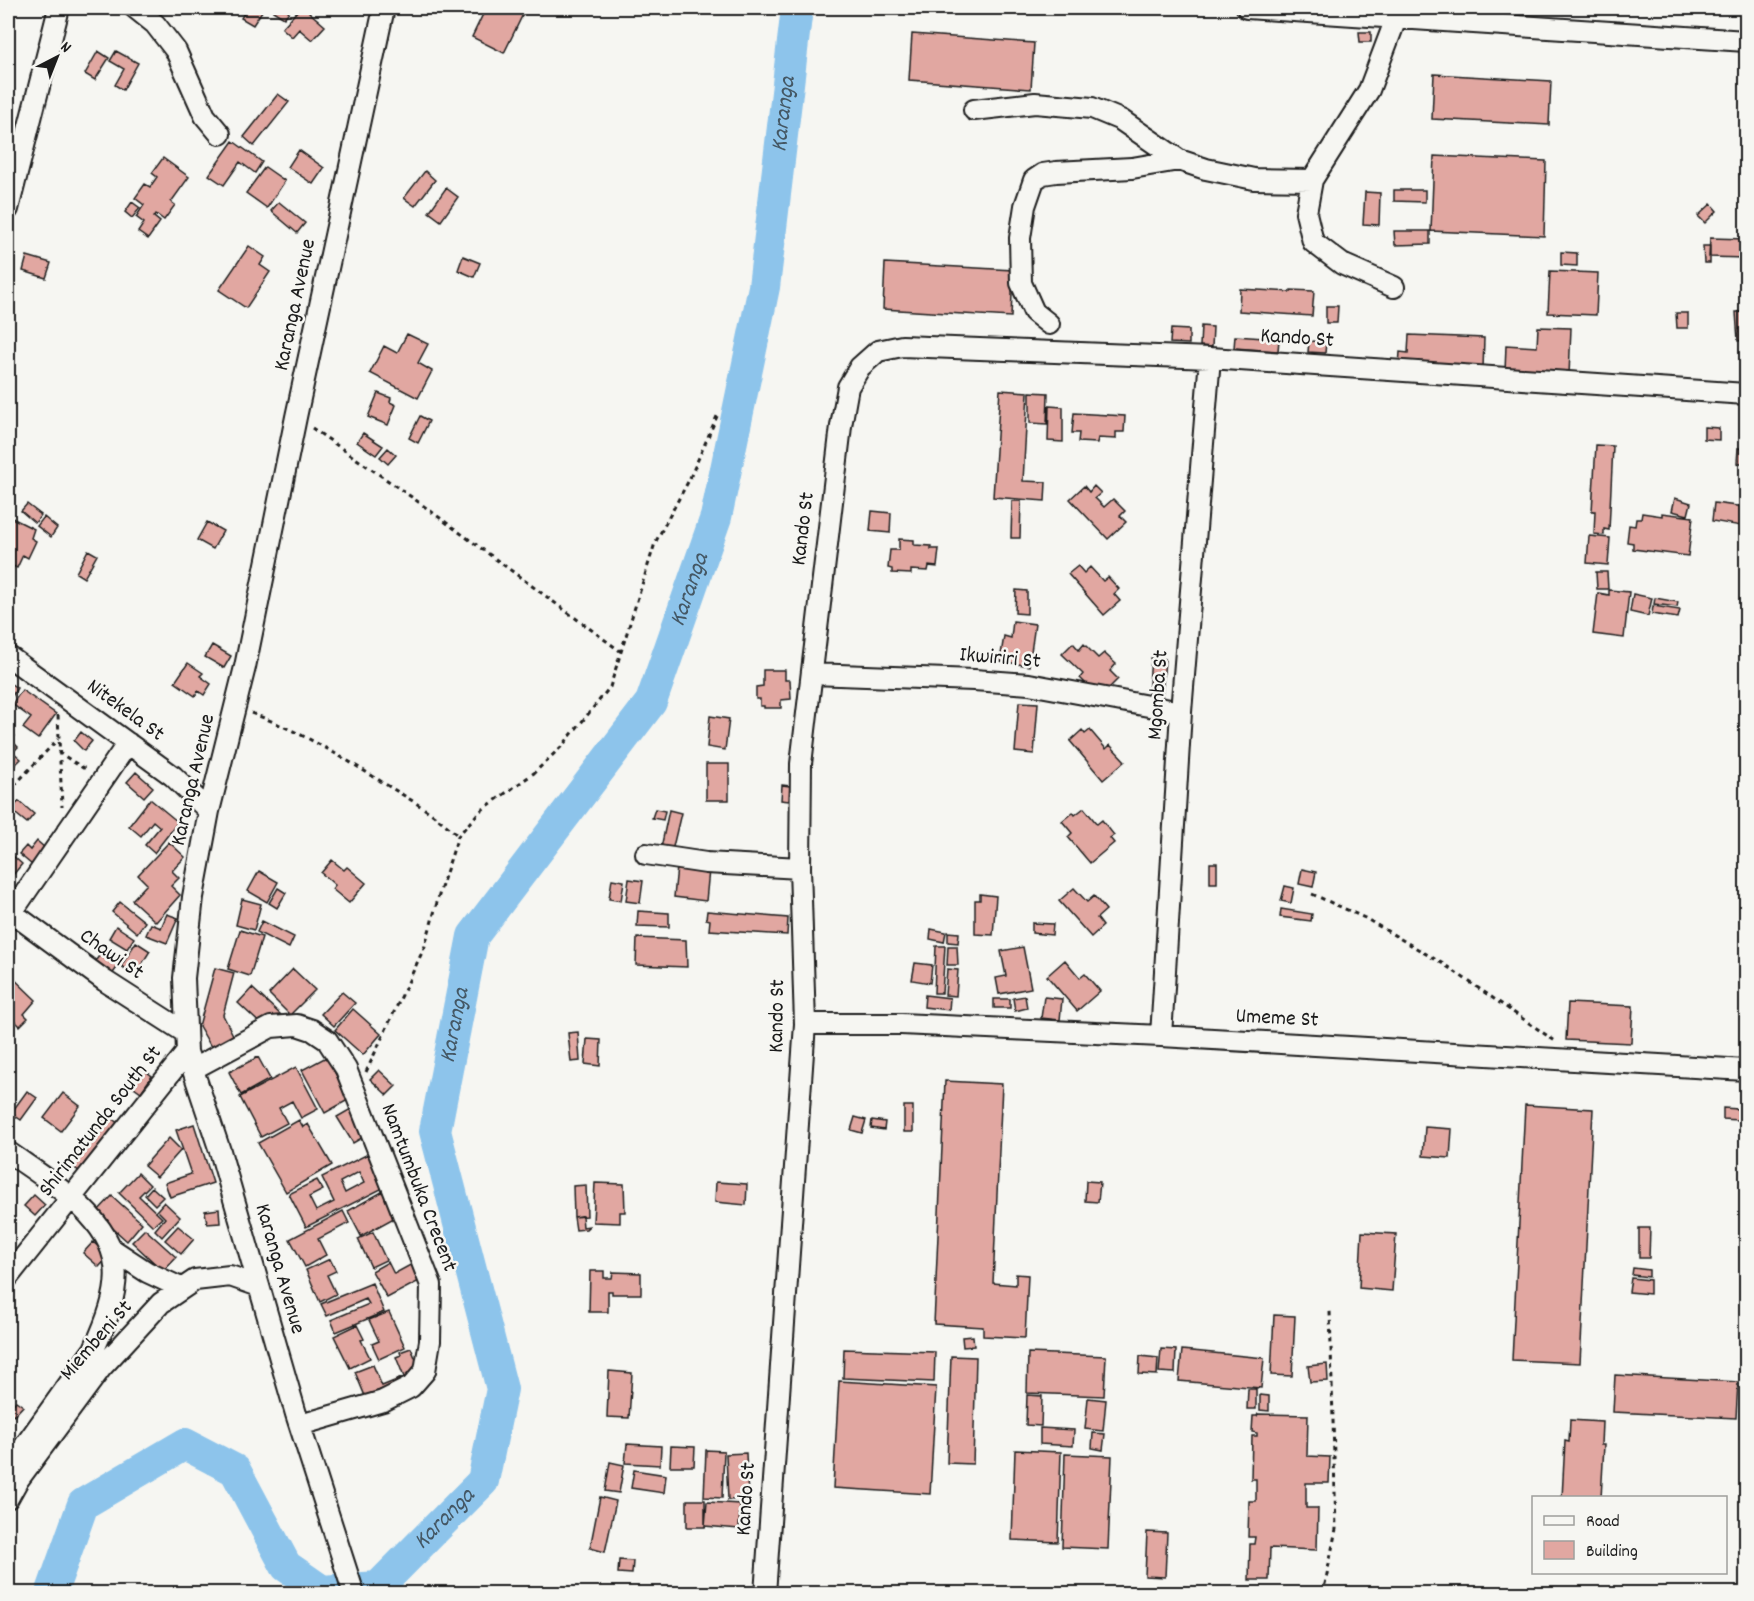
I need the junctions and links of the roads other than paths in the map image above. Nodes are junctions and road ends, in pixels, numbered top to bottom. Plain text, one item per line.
1 (59, 8) edge
2 (135, 8) edge
3 (384, 8) edge
4 (1247, 8) edge
5 (1397, 16) junction
6 (1746, 41) edge
7 (974, 110) dead end
8 (220, 134) dead end
9 (1179, 160) junction
10 (1312, 180) junction
11 (8, 209) edge
12 (1394, 287) dead end
13 (1049, 324) dead end
14 (1210, 358) junction
15 (1746, 394) edge
16 (8, 656) edge
17 (812, 674) junction
18 (1181, 712) junction
19 (128, 742) junction
20 (209, 811) junction
21 (646, 854) dead end
22 (800, 868) junction
23 (9, 915) edge
24 (805, 1024) junction
25 (1161, 1036) junction
26 (189, 1052) junction
27 (1746, 1070) edge
28 (8, 1152) edge
29 (72, 1198) junction
30 (112, 1249) junction
31 (8, 1277) edge
32 (259, 1286) junction
33 (181, 1288) junction
34 (300, 1425) junction
35 (8, 1469) edge
36 (8, 1498) edge
37 (354, 1593) edge
38 (765, 1593) edge

1 - 11 street
2 - 8 street
3 - 20 street, Karanga Avenue
4 - 5 street
5 - 6 street
5 - 10 street
7 - 9 street
9 - 10 street
9 - 13 street
10 - 12 street
14 - 15 street, Kando St
14 - 17 street, Kando St
14 - 18 street, Mgomba St
16 - 19 street, Nitekela St
17 - 18 street, Ikwiriri St
17 - 22 street, Kando St
18 - 25 street, Mgomba St
19 - 20 street, Nitekela St
19 - 23 street
20 - 26 street, Karanga Avenue
21 - 22 street
22 - 24 street, Kando St
23 - 26 street, Chawi St
24 - 25 street, Umeme St
24 - 38 street, Kando St
25 - 27 street, Umeme St
26 - 29 street, Shirimatunda South St
26 - 32 street, Karanga Avenue
26 - 34 street, Namtumbuka Crecent
28 - 29 street
29 - 30 street
29 - 31 street, Shirimatunda South St
30 - 33 street
30 - 35 street
32 - 33 street, Miembeni St
32 - 34 street, Karanga Avenue
33 - 36 street, Miembeni St
34 - 37 street, Karanga Avenue

